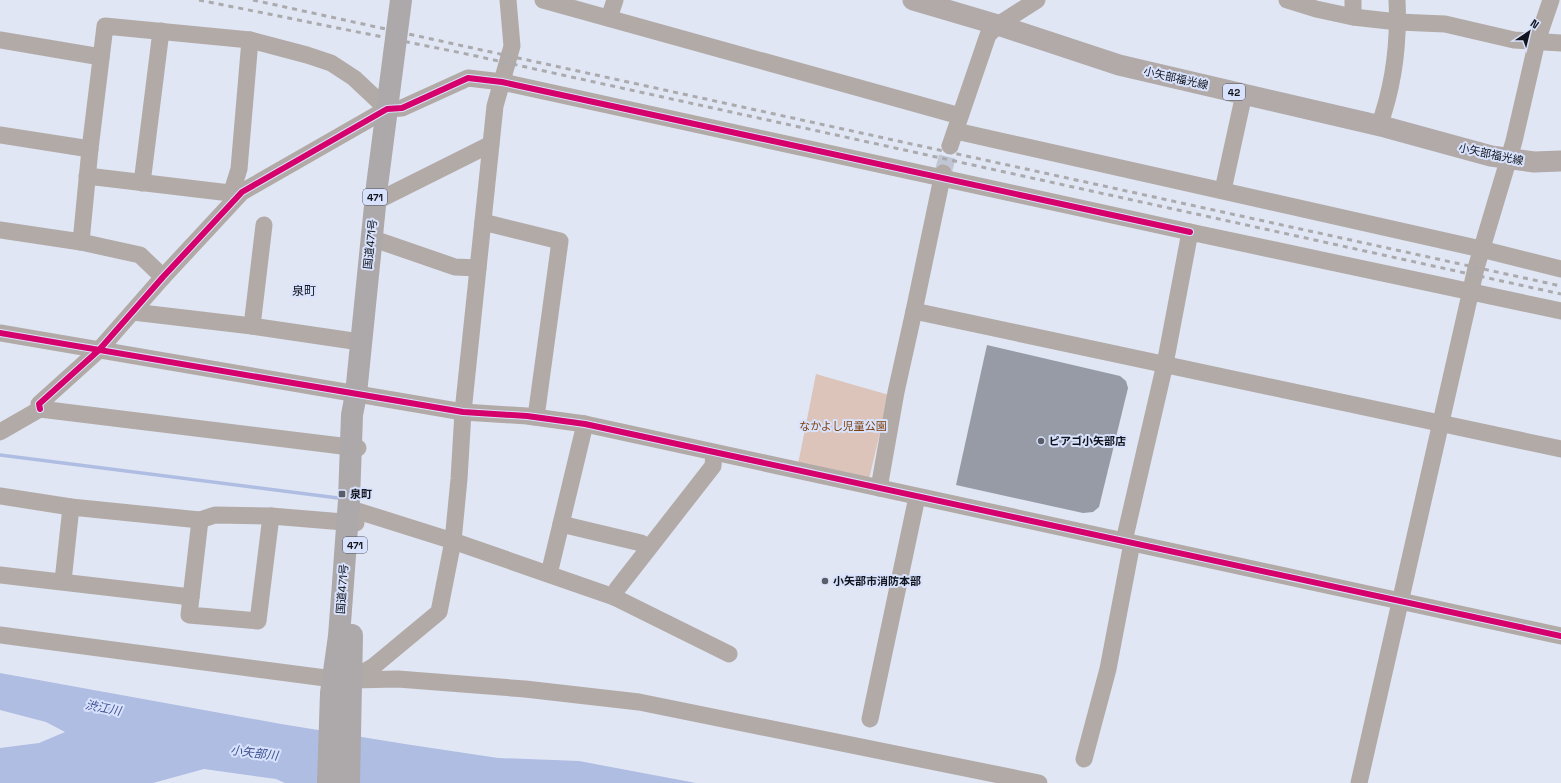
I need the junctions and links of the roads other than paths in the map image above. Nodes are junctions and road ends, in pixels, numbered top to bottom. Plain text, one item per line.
1 (401, 0) edge
2 (508, 0) edge
3 (543, 0) edge
4 (615, 0) edge
5 (913, 0) edge
6 (1037, 0) edge
7 (1287, 0) edge
8 (1397, 0) edge
9 (1551, 0) edge
10 (1353, 8) edge
11 (609, 18) junction
12 (1398, 22) junction
13 (998, 25) junction
14 (160, 32) junction
15 (0, 40) edge
16 (250, 40) junction
17 (1537, 41) junction
18 (1561, 43) edge
19 (101, 57) junction
20 (502, 82) junction
21 (1244, 94) junction
22 (387, 109) junction
23 (1379, 126) junction
24 (956, 131) junction
25 (0, 135) edge
26 (491, 144) junction
27 (90, 149) junction
28 (1509, 158) junction
29 (1561, 161) edge
30 (87, 176) junction
31 (942, 176) junction
32 (142, 183) junction
33 (1223, 190) junction
34 (375, 202) junction
35 (482, 222) junction
36 (264, 225) dead end
37 (0, 230) edge
38 (1190, 232) junction
39 (371, 238) junction
40 (81, 242) junction
41 (1481, 248) junction
42 (478, 268) junction
43 (1561, 269) edge
44 (163, 277) junction
45 (1471, 290) junction
46 (914, 311) junction
47 (1561, 311) edge
48 (133, 312) junction
49 (252, 326) junction
50 (0, 333) edge
51 (360, 342) junction
52 (99, 350) junction
53 (1165, 364) junction
54 (356, 394) junction
55 (40, 409) junction
56 (463, 412) junction
57 (536, 417) junction
58 (1440, 423) junction
59 (585, 424) junction
60 (0, 432) edge
61 (354, 448) junction
62 (1561, 449) edge
63 (714, 453) junction
64 (879, 488) junction
65 (0, 496) edge
66 (917, 497) junction
67 (71, 507) junction
68 (270, 516) junction
69 (352, 516) junction
70 (200, 520) junction
71 (561, 524) junction
72 (453, 541) junction
73 (1128, 542) junction
74 (648, 548) junction
75 (549, 574) junction
76 (0, 575) edge
77 (63, 581) junction
78 (191, 597) junction
79 (614, 597) junction
80 (1400, 600) junction
81 (0, 635) edge
82 (1561, 636) edge
83 (729, 654) dead end
84 (341, 687) junction
85 (870, 719) dead end
86 (1084, 759) dead end
87 (328, 783) edge
88 (348, 783) edge
89 (1039, 783) edge
90 (1359, 783) edge

1 - 22 highway, 国道471号 / 471
2 - 20 street
3 - 11 street
4 - 11 street
5 - 13 main road, 小矢部福光線 / 42
6 - 13 street
7 - 10 street
8 - 12 street
9 - 17 street
10 - 12 street
11 - 24 street
12 - 17 street
12 - 23 street
13 - 21 main road, 小矢部福光線 / 42
13 - 24 street
14 - 16 street
14 - 19 street
14 - 32 street
15 - 19 street
16 - 22 street
16 - 32 street
17 - 18 street
17 - 28 street
19 - 27 street
20 - 22 street
20 - 26 street
20 - 31 street
21 - 23 main road, 小矢部福光線 / 42
21 - 33 street
22 - 34 highway, 国道471号 / 471
22 - 44 street
23 - 28 main road, 小矢部福光線 / 42
24 - 33 street
25 - 27 street
26 - 34 street
26 - 35 street
27 - 30 street
28 - 29 main road, 小矢部福光線 / 42
28 - 41 street
30 - 32 street
30 - 40 street
31 - 38 street
31 - 46 street
33 - 41 street
34 - 39 highway, 国道471号 / 471
35 - 42 street
35 - 57 street
36 - 49 street
37 - 40 street
38 - 45 street
38 - 53 street
39 - 42 street
39 - 51 highway, 国道471号 / 471
40 - 44 street
41 - 43 street
41 - 45 street
42 - 56 street
44 - 48 street
45 - 47 street
45 - 58 street
46 - 53 street
46 - 64 street
48 - 49 street
48 - 52 street
49 - 51 street
50 - 52 street
51 - 54 highway, 国道471号 / 471
52 - 54 street
52 - 55 street
53 - 58 street
53 - 73 street
54 - 56 street
54 - 61 highway, 国道471号 / 471
55 - 60 street
55 - 61 street
56 - 57 street
56 - 72 street
57 - 59 street
58 - 62 street
58 - 80 street
59 - 63 street
59 - 71 street
61 - 69 highway, 国道471号 / 471
63 - 64 street
63 - 74 street
64 - 66 street
65 - 67 street
66 - 73 street
66 - 85 street
67 - 70 street
67 - 77 street
68 - 69 street
68 - 70 street
68 - 78 street
69 - 72 street
69 - 84 highway, 国道471号 / 471
70 - 78 street
71 - 74 street
71 - 75 street
72 - 75 street
72 - 84 street
73 - 80 street
73 - 86 street
74 - 79 street
75 - 79 street
76 - 77 street
77 - 78 street
79 - 83 street
80 - 82 street
80 - 90 street
81 - 84 street
84 - 87 highway, 国道471号 / 471
84 - 88 highway, 国道471号 / 471
84 - 89 street

